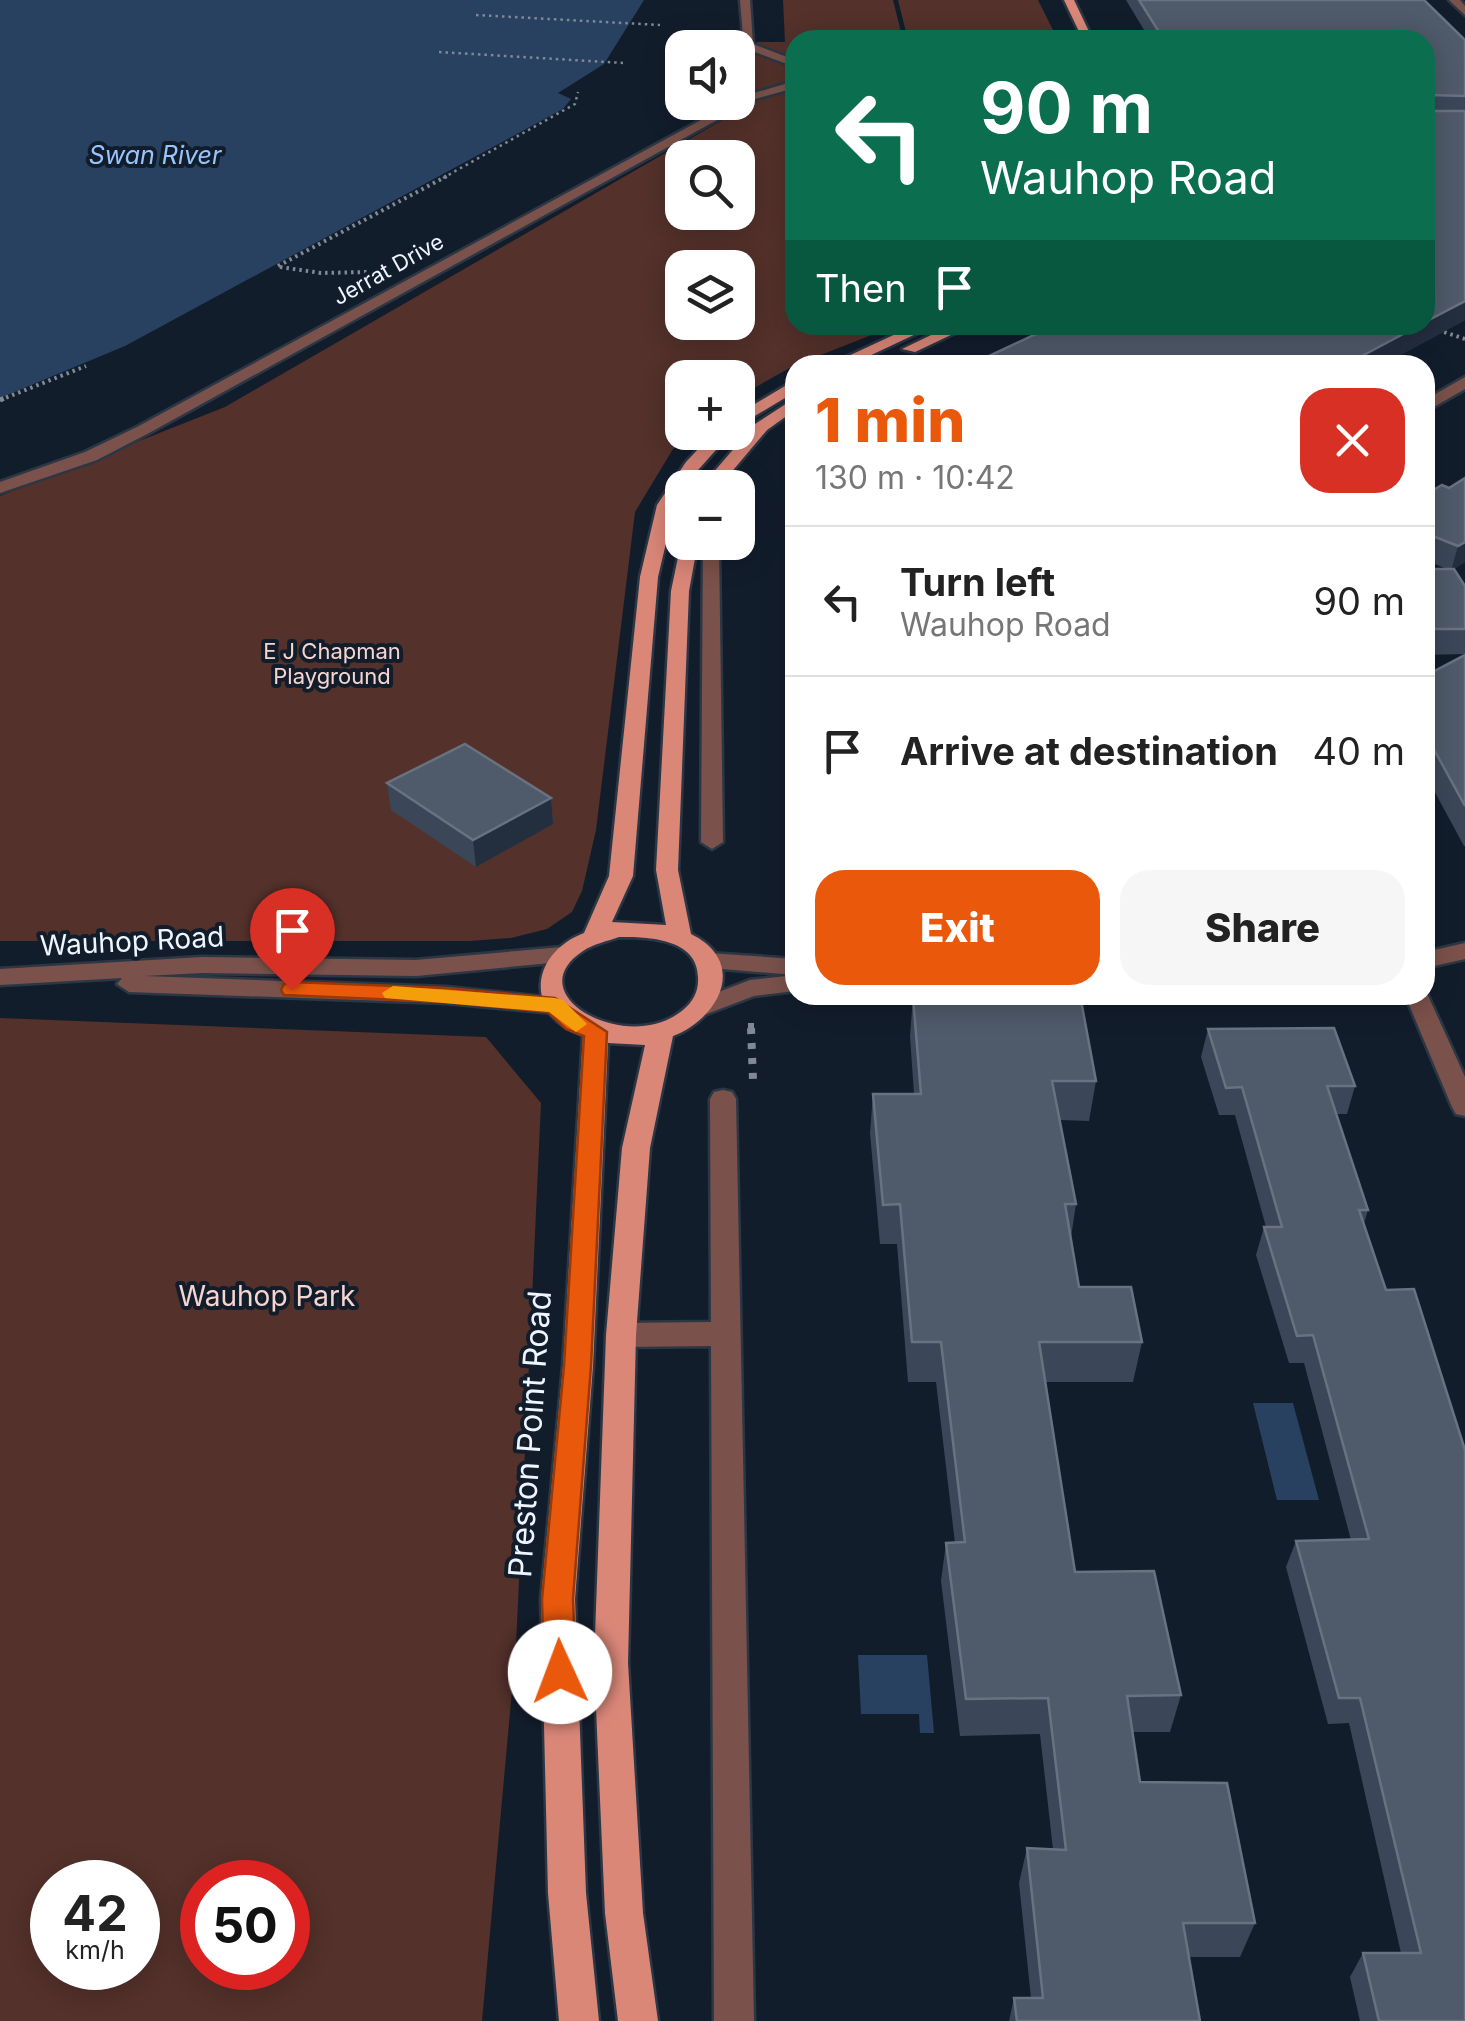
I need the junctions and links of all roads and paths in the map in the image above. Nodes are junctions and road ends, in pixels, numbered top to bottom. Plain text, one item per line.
1 (745, 0) edge
2 (1054, 0) edge
3 (1068, 0) edge
4 (1454, 0) edge
5 (1465, 12) edge
6 (476, 15) dead end
7 (660, 25) dead end
8 (1069, 30) edge
9 (1083, 30) edge
10 (440, 52) dead end
11 (785, 60) edge
12 (623, 62) dead end
13 (785, 87) edge
14 (578, 92) dead end
15 (422, 276) junction
16 (1435, 330) edge
17 (905, 335) edge
18 (942, 335) edge
19 (1465, 339) edge
20 (860, 355) edge
21 (898, 355) edge
22 (86, 366) dead end
23 (1465, 382) edge
24 (785, 391) edge
25 (0, 400) edge
26 (1435, 401) edge
27 (755, 410) edge
28 (785, 410) edge
29 (707, 450) edge
30 (724, 470) edge
31 (0, 488) edge
32 (693, 560) edge
33 (701, 560) edge
34 (674, 726) junction
35 (711, 726) junction
36 (712, 842) dead end
37 (595, 934) junction
38 (680, 937) junction
39 (1465, 951) edge
40 (562, 955) junction
41 (1435, 958) edge
42 (708, 960) junction
43 (785, 966) edge
44 (2, 977) edge
45 (785, 984) edge
46 (555, 1005) junction
47 (1421, 1005) edge
48 (704, 1007) junction
49 (596, 1032) junction
50 (661, 1032) junction
51 (723, 1099) dead end
52 (1465, 1107) edge
53 (725, 1334) junction
54 (620, 1335) junction
55 (579, 2021) edge
56 (638, 2021) edge
57 (734, 2021) edge

1 - 11 street
2 - 8 main road
3 - 9 main road
4 - 5 street
6 - 7 path
10 - 12 path
13 - 15 street, Jerrat Drive
14 - 15 path
15 - 31 street, Jerrat Drive
16 - 19 path
17 - 20 main road
18 - 21 main road
22 - 25 path
23 - 26 street
24 - 27 main road
28 - 30 main road
29 - 37 main road
32 - 34 main road
33 - 35 street
34 - 35 street
34 - 38 main road
35 - 36 street
37 - 38 main road
37 - 40 main road
38 - 42 main road
39 - 41 street
40 - 44 street, Wauhop Road
40 - 46 main road
42 - 43 street
42 - 48 main road
44 - 46 street, Wauhop Road
45 - 48 street
46 - 49 main road
47 - 52 street
48 - 50 main road
49 - 50 main road
49 - 55 main road, Preston Point Road
50 - 54 main road
51 - 53 street
53 - 54 street
53 - 57 street
54 - 56 main road

